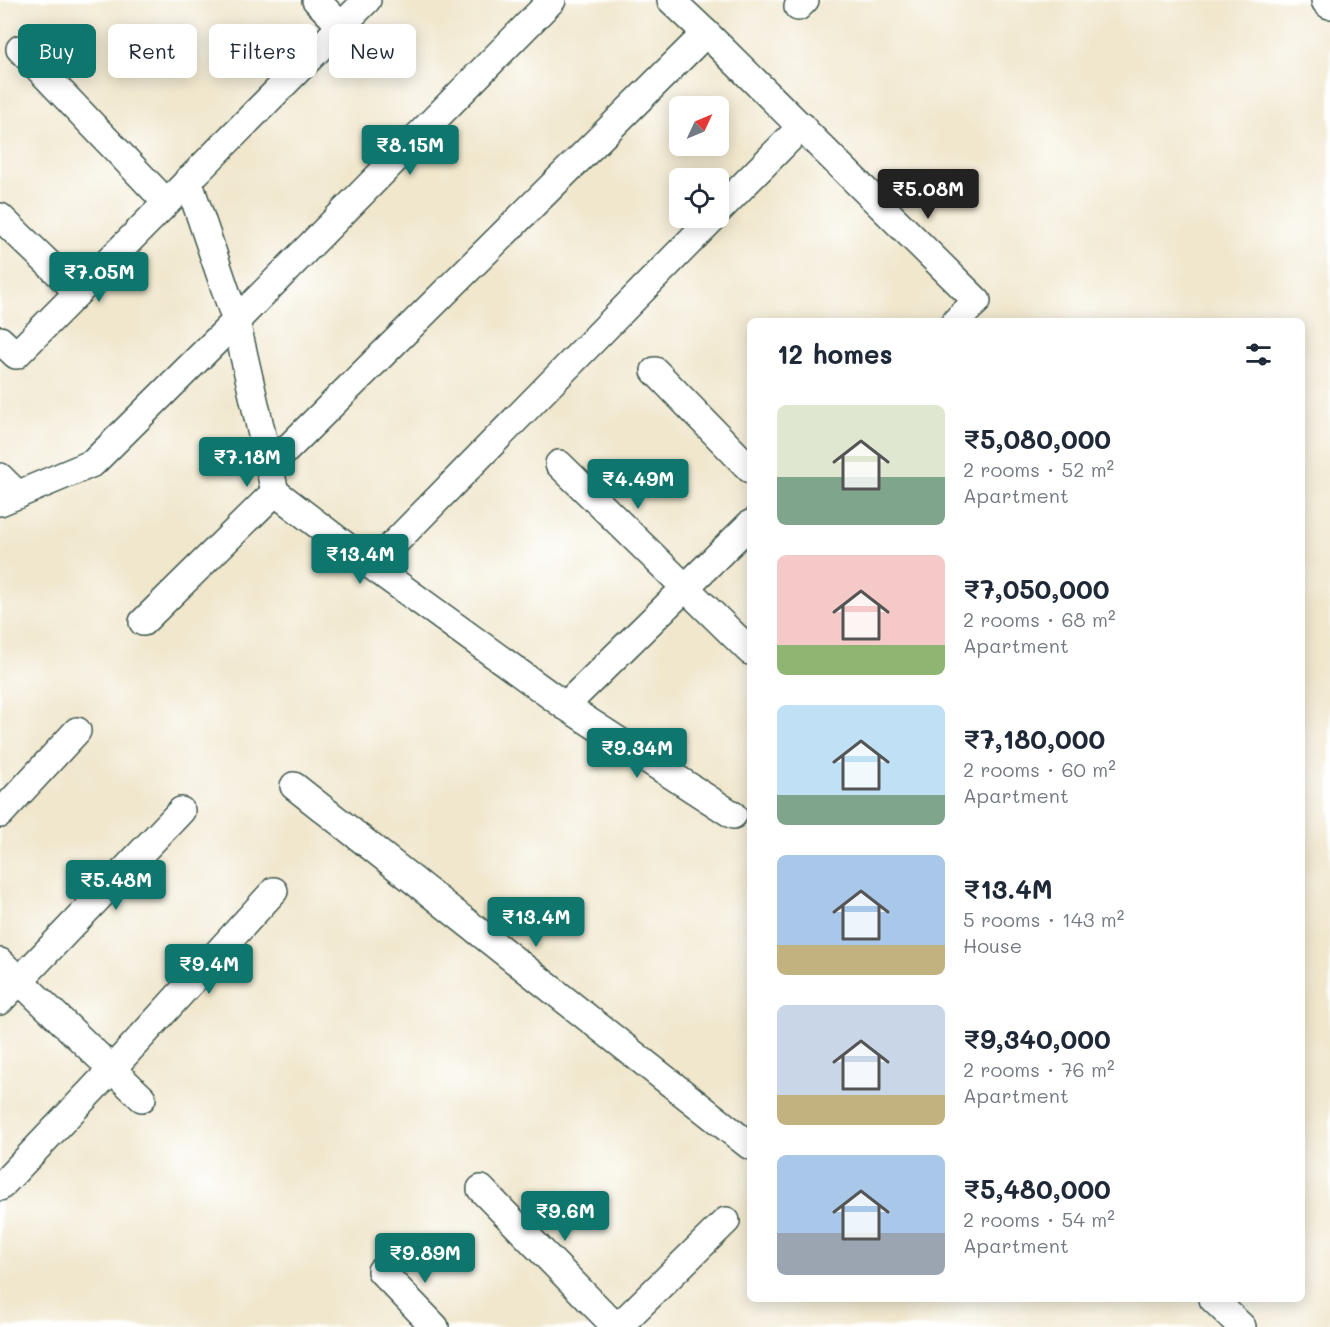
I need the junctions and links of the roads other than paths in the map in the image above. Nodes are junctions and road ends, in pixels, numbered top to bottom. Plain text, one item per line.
1 (316, 0) edge
2 (366, 0) edge
3 (552, 0) edge
4 (671, 0) edge
5 (339, 24) edge
6 (343, 24) edge
7 (706, 33) junction
8 (329, 38) edge
9 (47, 78) edge
10 (802, 126) junction
11 (188, 180) junction
12 (729, 200) edge
13 (166, 202) junction
14 (0, 217) edge
15 (702, 228) edge
16 (78, 292) junction
17 (959, 318) edge
18 (236, 321) junction
19 (0, 340) edge
20 (655, 371) dead end
21 (558, 464) dead end
22 (747, 466) edge
23 (272, 479) junction
24 (6, 491) edge
25 (747, 527) edge
26 (372, 566) junction
27 (685, 587) junction
28 (143, 622) dead end
29 (747, 648) edge
30 (565, 706) junction
31 (77, 730) dead end
32 (294, 786) dead end
33 (181, 811) dead end
34 (0, 814) edge
35 (733, 815) dead end
36 (274, 891) dead end
37 (10, 972) edge
38 (0, 1001) edge
39 (112, 1069) junction
40 (142, 1098) dead end
41 (747, 1144) edge
42 (0, 1187) edge
43 (481, 1189) dead end
44 (726, 1221) dead end
45 (381, 1271) dead end
46 (1216, 1302) edge
47 (435, 1327) edge
48 (617, 1327) edge
49 (1242, 1327) edge

1 - 5 street
2 - 6 street
3 - 18 street
4 - 7 street
7 - 10 street
7 - 23 street
8 - 11 street
9 - 13 street
10 - 12 street
10 - 17 street
11 - 13 street
11 - 18 street
13 - 16 street
14 - 16 street
15 - 26 street
16 - 19 street
18 - 23 street
18 - 24 street
20 - 22 street
21 - 27 street
23 - 26 street
23 - 28 street
25 - 27 street
26 - 30 street
27 - 29 street
27 - 30 street
30 - 35 street
31 - 34 street
32 - 41 street
33 - 37 street
36 - 39 street
37 - 38 street
37 - 39 street
39 - 40 street
39 - 42 street
43 - 48 street
44 - 48 street
45 - 47 street
46 - 49 street

